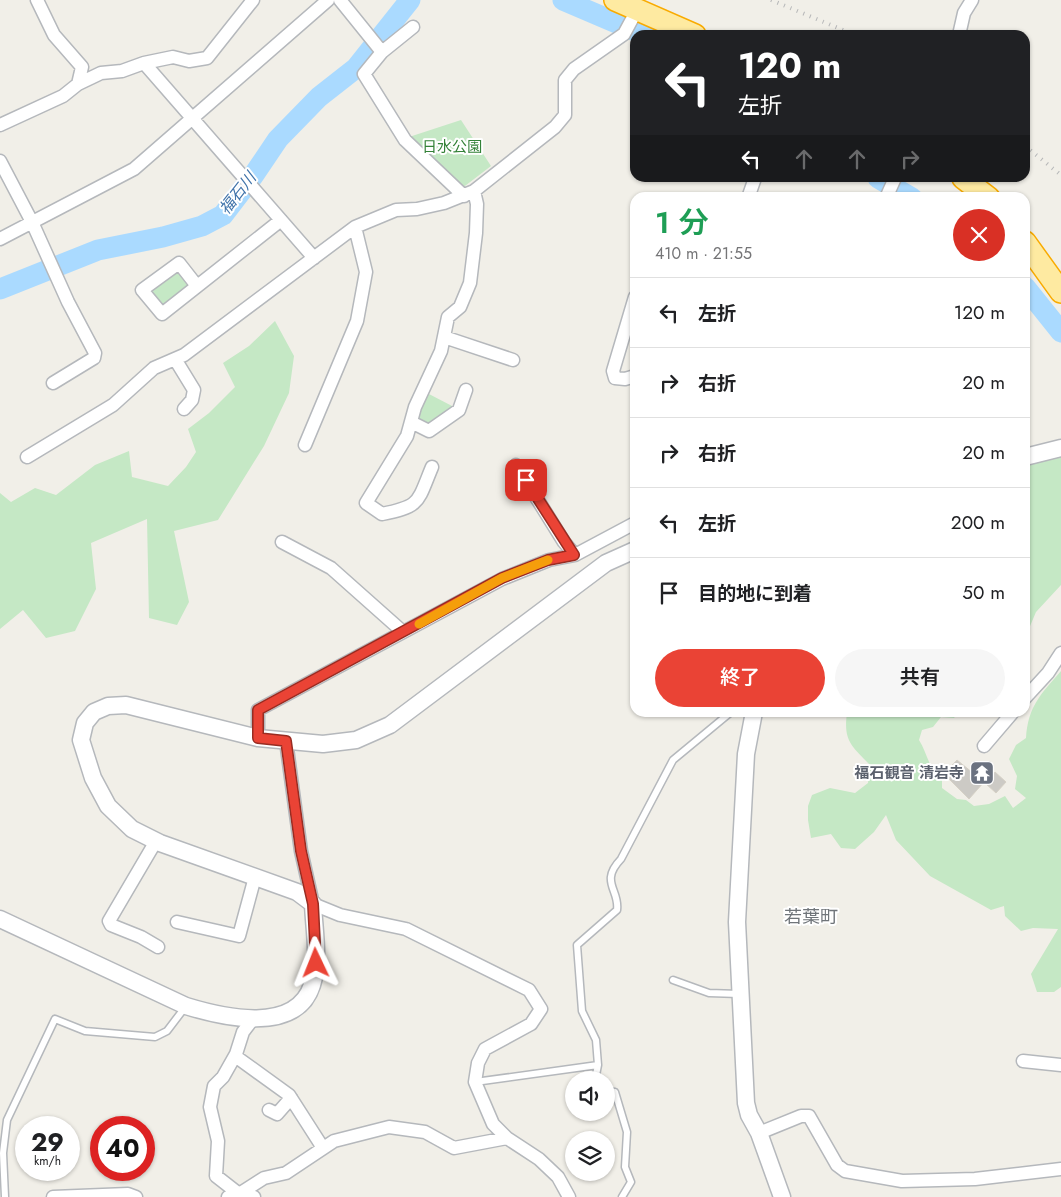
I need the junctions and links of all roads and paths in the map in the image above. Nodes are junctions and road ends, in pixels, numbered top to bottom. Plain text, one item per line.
1 (37, 0) edge
2 (253, 0) edge
3 (328, 0) edge
4 (340, 0) edge
5 (615, 0) edge
6 (972, 0) edge
7 (630, 23) junction
8 (413, 27) dead end
9 (668, 30) edge
10 (960, 30) edge
11 (381, 51) junction
12 (144, 63) junction
13 (78, 84) junction
14 (193, 117) junction
15 (0, 125) edge
16 (0, 161) edge
17 (968, 182) edge
18 (981, 192) edge
19 (469, 194) junction
20 (281, 220) junction
21 (32, 222) junction
22 (355, 227) junction
23 (0, 239) edge
24 (1030, 249) edge
25 (314, 258) junction
26 (197, 286) dead end
27 (1061, 292) edge
28 (630, 312) edge
29 (444, 337) junction
30 (175, 359) junction
31 (513, 360) dead end
32 (630, 378) edge
33 (53, 383) dead end
34 (466, 390) dead end
35 (184, 409) dead end
36 (411, 422) junction
37 (305, 445) dead end
38 (1061, 448) edge
39 (1030, 456) edge
40 (28, 457) dead end
41 (516, 465) dead end
42 (432, 467) dead end
43 (630, 526) edge
44 (282, 542) dead end
45 (630, 552) edge
46 (574, 555) junction
47 (403, 632) junction
48 (1061, 653) edge
49 (1030, 693) edge
50 (725, 717) edge
51 (753, 717) edge
52 (1009, 717) edge
53 (258, 738) junction
54 (286, 741) junction
55 (984, 746) dead end
56 (156, 841) junction
57 (255, 877) junction
58 (313, 904) junction
59 (0, 919) edge
60 (177, 922) dead end
61 (158, 947) dead end
62 (672, 980) dead end
63 (740, 994) junction
64 (186, 1006) junction
65 (252, 1020) junction
66 (235, 1056) junction
67 (1022, 1061) dead end
68 (598, 1065) junction
69 (1061, 1065) edge
70 (597, 1071) edge
71 (474, 1082) junction
72 (615, 1092) edge
73 (291, 1098) junction
74 (269, 1110) dead end
75 (759, 1132) junction
76 (507, 1138) junction
77 (323, 1148) junction
78 (1061, 1169) edge
79 (131, 1196) edge
80 (237, 1196) edge
81 (5, 1197) edge
82 (53, 1197) edge
83 (254, 1197) edge
84 (568, 1197) edge
85 (622, 1197) edge
86 (782, 1197) edge

1 - 13 street
2 - 12 street
3 - 14 street
4 - 11 street
5 - 7 highway
6 - 10 street
7 - 9 highway
7 - 19 street
8 - 11 street
11 - 19 street
12 - 13 street
12 - 14 street
13 - 15 street
14 - 20 street
14 - 21 street
16 - 21 street
17 - 18 highway
19 - 22 street
19 - 29 street
20 - 25 street
20 - 26 street
21 - 23 street
21 - 33 street
22 - 25 street
22 - 37 street
24 - 27 highway
25 - 30 street
28 - 32 street
29 - 31 street
29 - 36 street
30 - 35 street
30 - 40 street
34 - 36 street
36 - 42 street
38 - 39 street
41 - 46 street
43 - 46 street
44 - 47 street
45 - 54 street
46 - 47 street
47 - 53 street
48 - 49 street
50 - 68 lane
51 - 63 street
52 - 55 street
53 - 54 street
53 - 56 street
54 - 58 street
56 - 57 street
56 - 61 street
57 - 58 street
57 - 60 street
58 - 65 street
58 - 71 street
59 - 64 street
62 - 63 lane
63 - 75 street
64 - 65 street
64 - 81 lane
65 - 66 street
66 - 73 street
66 - 80 street
67 - 69 street
68 - 70 lane
68 - 71 lane
71 - 76 street
72 - 85 lane
73 - 74 street
73 - 77 street
75 - 78 street
75 - 86 street
76 - 77 street
76 - 84 street
77 - 80 street
79 - 82 street
80 - 83 street

